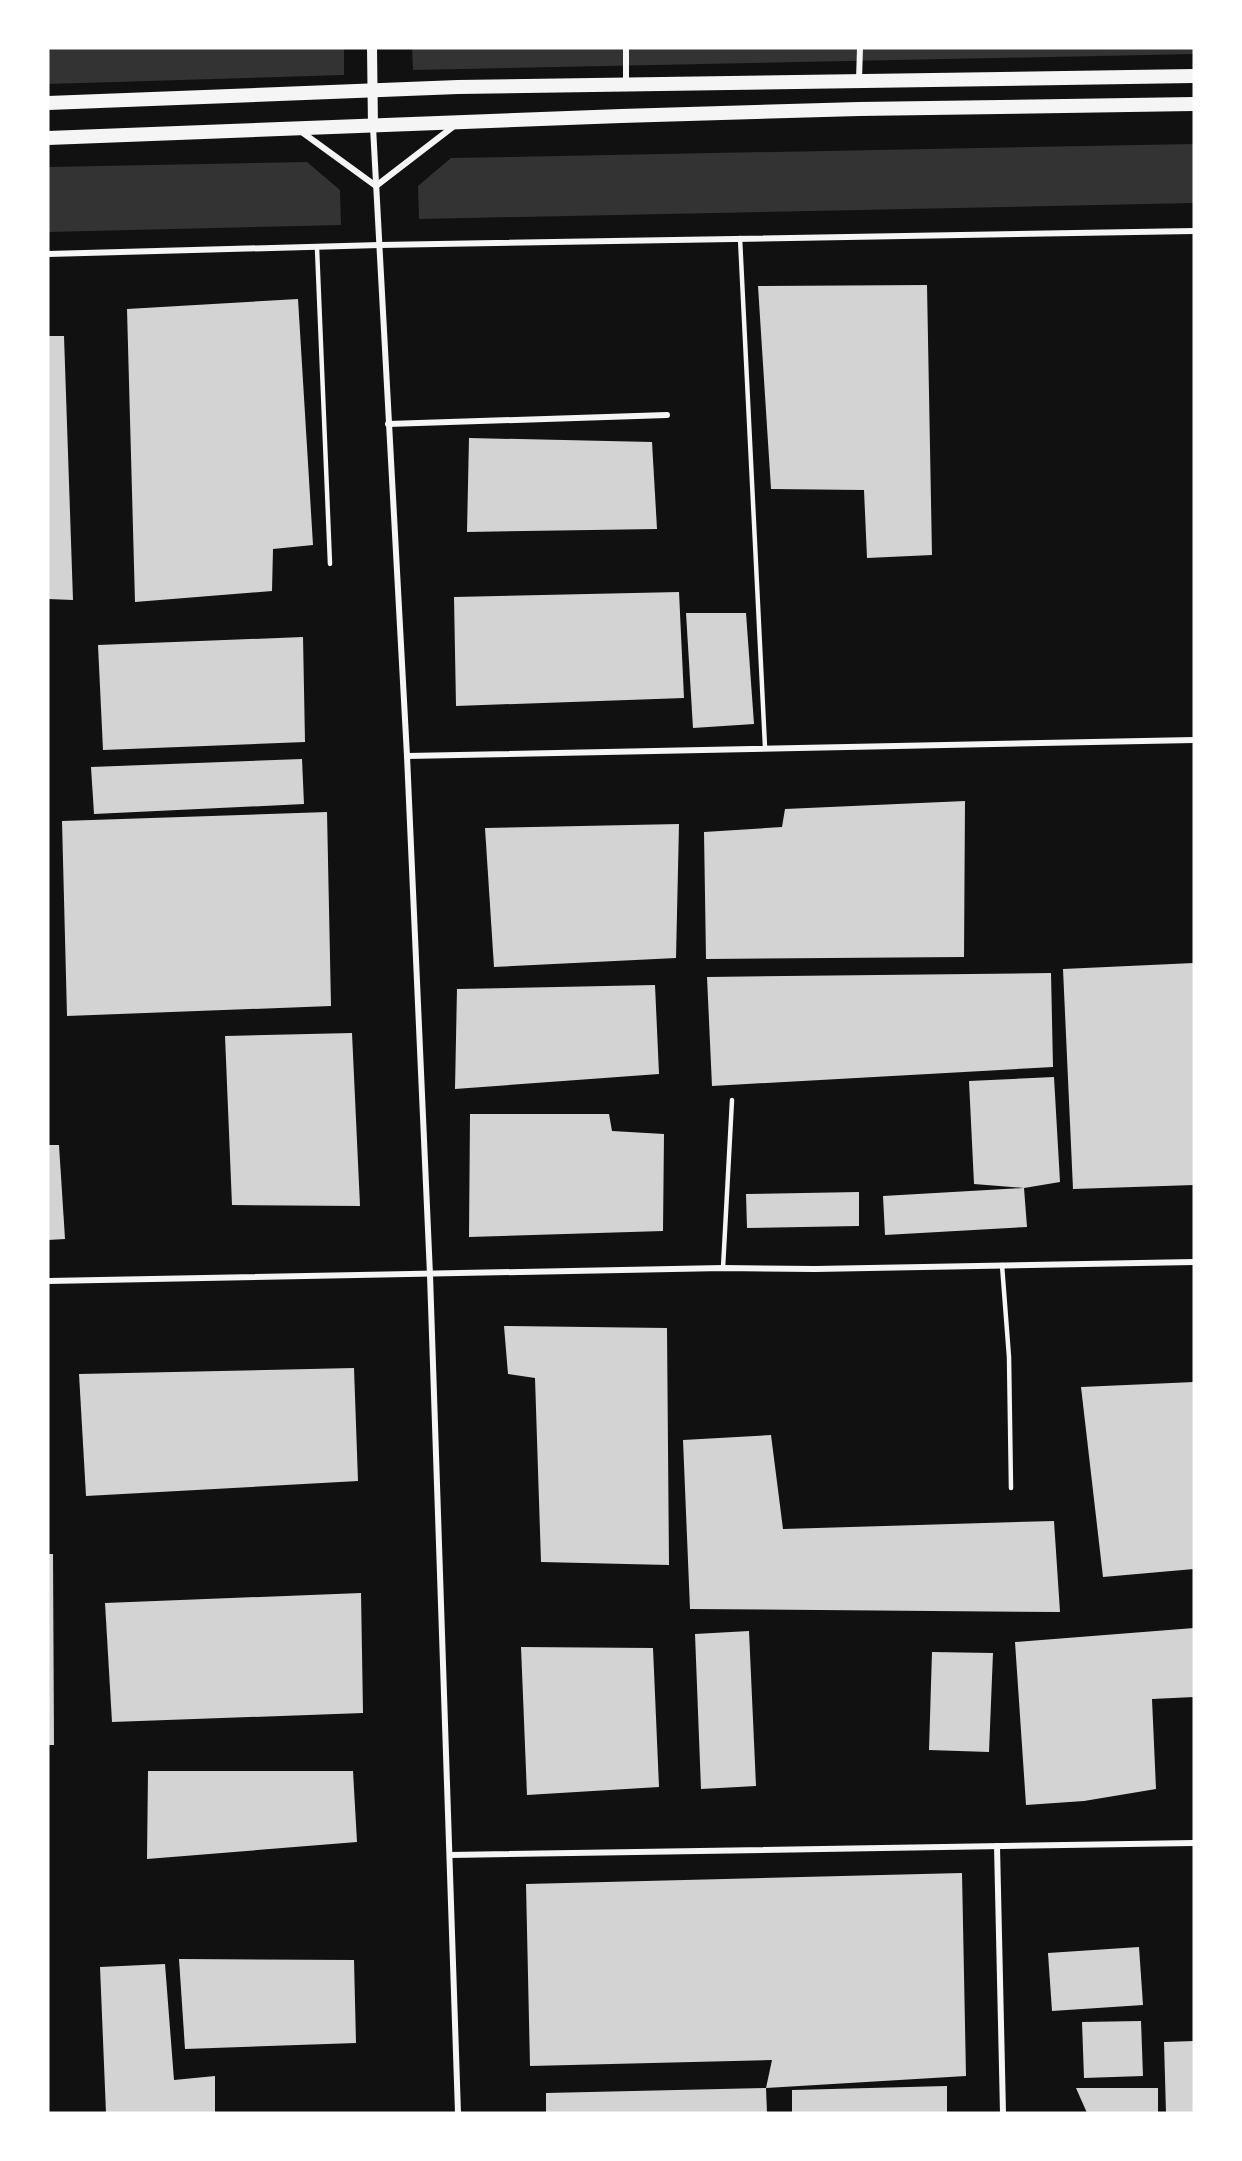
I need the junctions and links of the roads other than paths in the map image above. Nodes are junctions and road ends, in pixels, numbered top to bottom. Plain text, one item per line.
1 (372, 48) edge
2 (626, 48) edge
3 (860, 48) edge
4 (860, 76) junction
5 (1194, 76) edge
6 (626, 81) junction
7 (373, 90) junction
8 (48, 103) edge
9 (1194, 104) edge
10 (459, 122) junction
11 (374, 127) junction
12 (297, 128) junction
13 (48, 138) edge
14 (376, 186) junction
15 (1194, 231) edge
16 (740, 238) junction
17 (380, 245) junction
18 (317, 248) junction
19 (48, 254) edge
20 (667, 415) dead end
21 (388, 424) junction
22 (330, 564) dead end
23 (1194, 740) edge
24 (765, 747) junction
25 (407, 756) junction
26 (732, 1100) dead end
27 (1194, 1262) edge
28 (1002, 1265) junction
29 (723, 1268) junction
30 (430, 1275) junction
31 (48, 1281) edge
32 (1011, 1488) dead end
33 (1194, 1843) edge
34 (997, 1846) junction
35 (450, 1855) junction
36 (458, 2113) edge
37 (1003, 2113) edge

1 - 7 street
2 - 6 street
3 - 4 street
4 - 5 main road
4 - 6 main road
6 - 7 main road
7 - 8 main road
7 - 11 street
9 - 10 main road
10 - 11 main road
10 - 14 street
11 - 12 main road
11 - 14 street
12 - 13 main road
12 - 14 street
14 - 17 street
15 - 16 street
16 - 17 street
16 - 24 lane
17 - 18 street
17 - 21 street
18 - 19 street
18 - 22 lane
20 - 21 street
21 - 25 street
23 - 24 street
24 - 25 street
25 - 30 street
26 - 29 lane
27 - 28 street
28 - 29 street
28 - 32 lane
29 - 30 street
30 - 31 street
30 - 35 street
33 - 34 street
34 - 35 street
34 - 37 street
35 - 36 street

